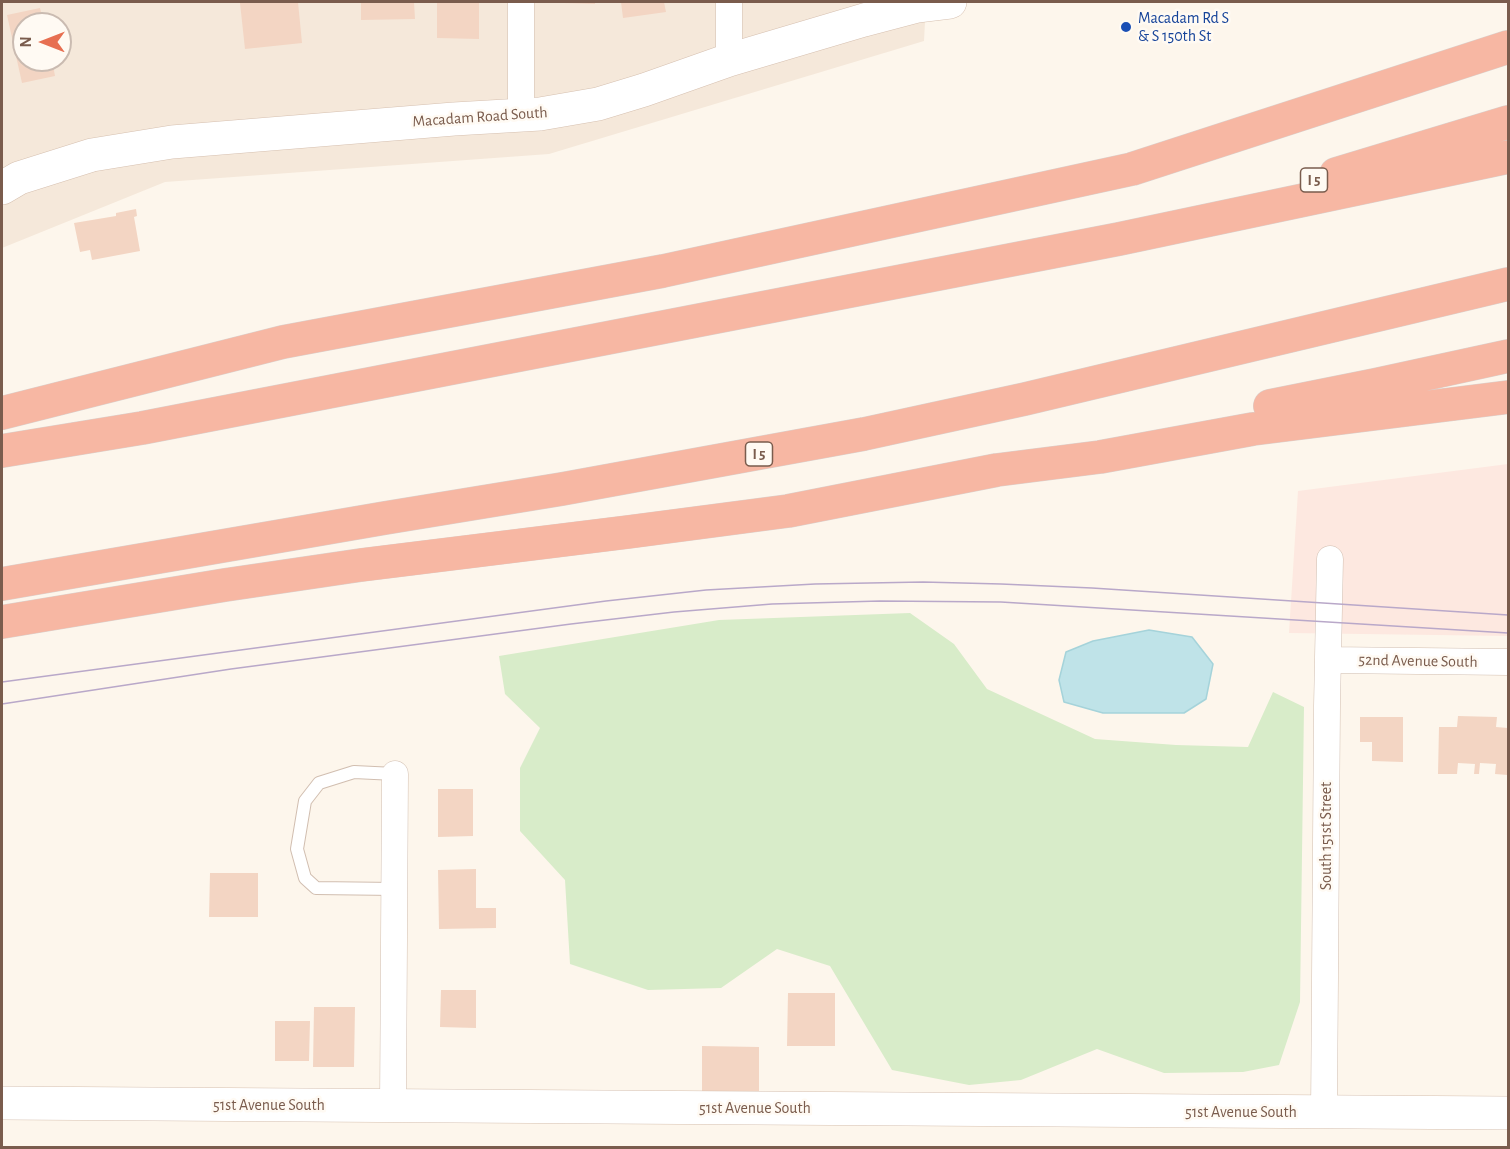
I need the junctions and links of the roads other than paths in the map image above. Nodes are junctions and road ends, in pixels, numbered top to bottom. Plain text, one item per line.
1 (522, 2) edge
2 (729, 2) edge
3 (950, 2) edge
4 (1509, 47) edge
5 (729, 60) junction
6 (521, 115) junction
7 (1509, 122) edge
8 (1509, 157) edge
9 (2, 188) edge
10 (1119, 239) junction
11 (1509, 284) edge
12 (1509, 356) edge
13 (1509, 397) edge
14 (2, 413) edge
15 (2, 451) edge
16 (997, 470) junction
17 (1330, 559) dead end
18 (2, 584) edge
19 (2, 622) edge
20 (1328, 660) junction
21 (1509, 662) edge
22 (395, 774) joint
23 (395, 889) junction
24 (2, 1103) edge
25 (393, 1106) junction
26 (1324, 1113) junction
27 (1509, 1113) edge

1 - 6 street
2 - 5 street
3 - 5 street, Macadam Road South
4 - 14 highway
5 - 6 street, Macadam Road South
6 - 9 street, Macadam Road South
7 - 10 highway, I 5
8 - 10 highway, I 5
10 - 15 highway, I 5
11 - 18 highway, I 5
12 - 16 highway
13 - 16 highway
16 - 19 highway
17 - 20 street, South 151st Street
20 - 21 street, 52nd Avenue South
20 - 26 street, South 151st Street
22 - 23 street
22 - 23 lane
23 - 25 street
24 - 25 street, 51st Avenue South
25 - 26 street, 51st Avenue South
26 - 27 street, 51st Avenue South

